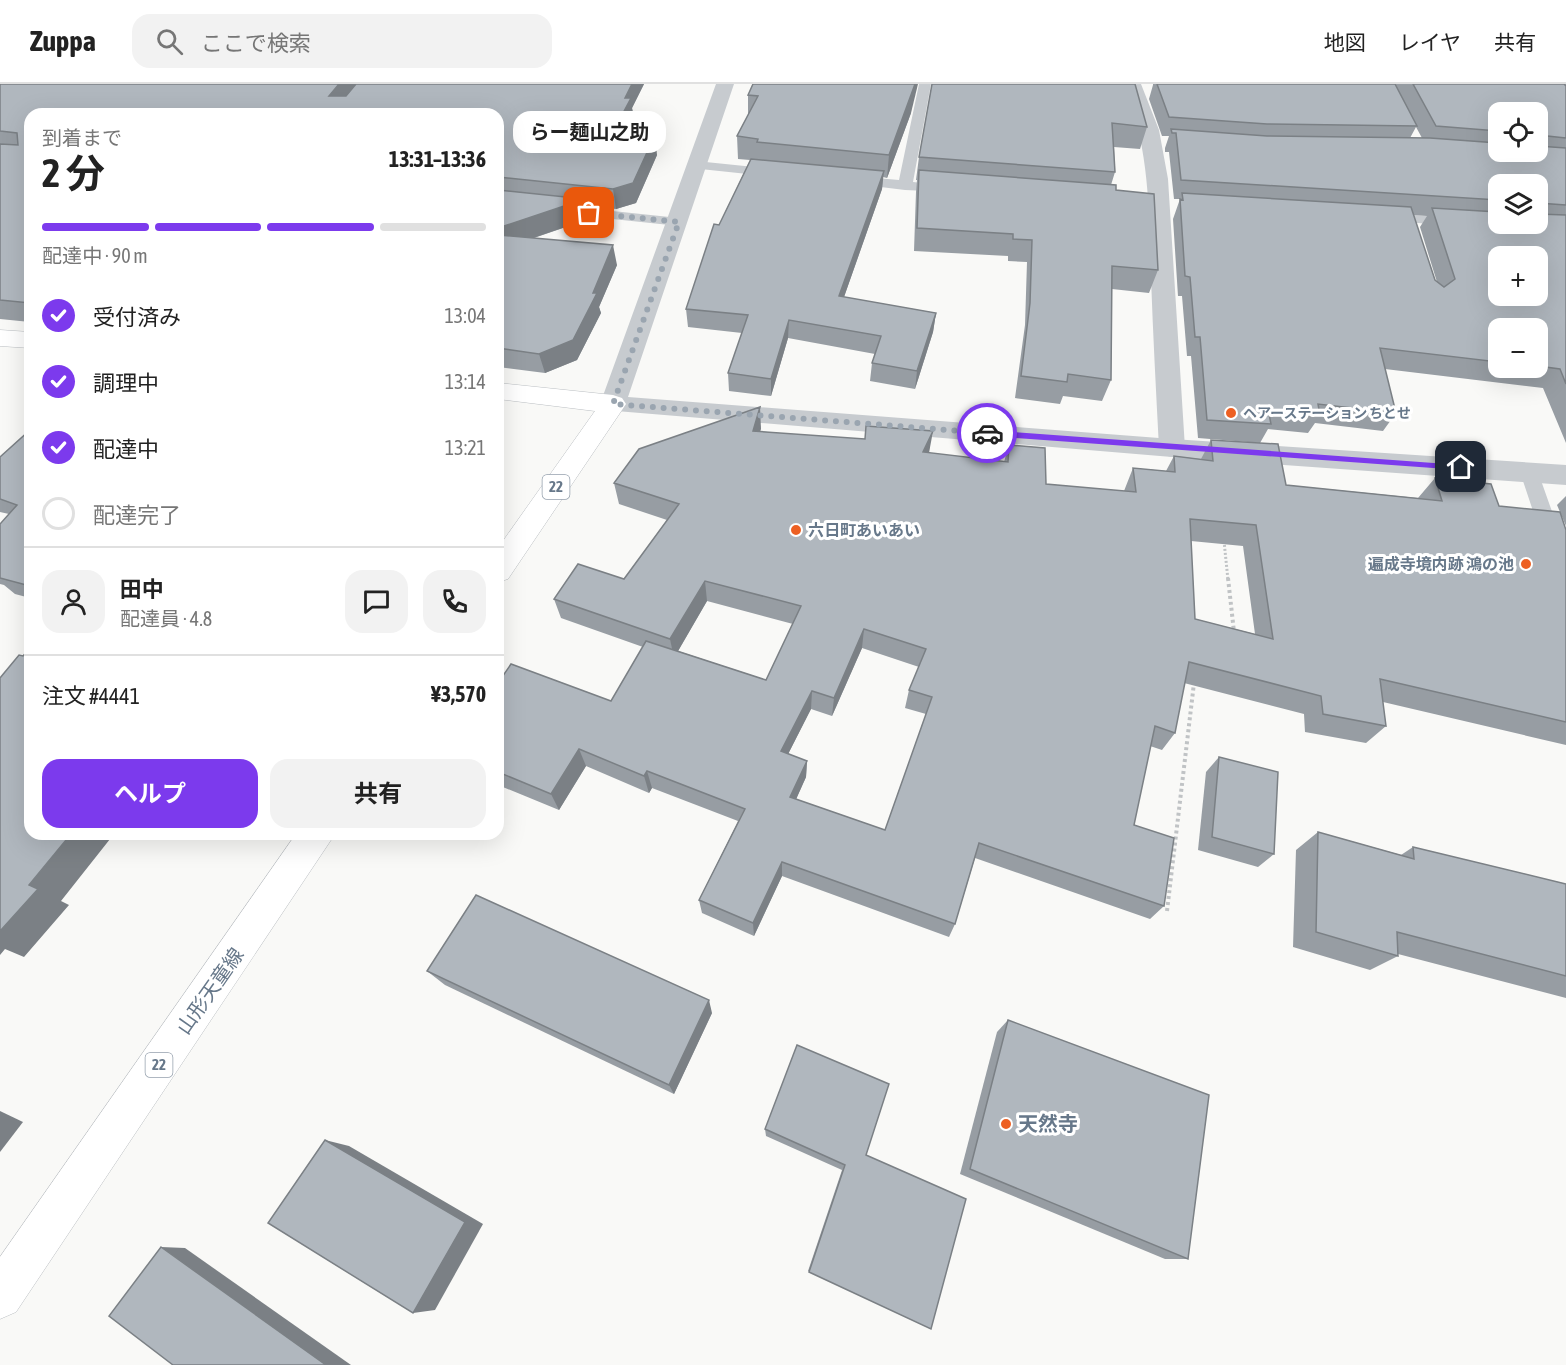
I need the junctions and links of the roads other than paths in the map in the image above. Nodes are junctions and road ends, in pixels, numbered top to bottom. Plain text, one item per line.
1 (725, 84) edge
2 (925, 84) edge
3 (1128, 91) edge
4 (696, 165) junction
5 (789, 174) edge
6 (835, 179) edge
7 (905, 186) junction
8 (963, 190) edge
9 (504, 204) edge
10 (1371, 217) edge
11 (1407, 218) junction
12 (679, 222) junction
13 (1464, 222) edge
14 (1413, 239) edge
15 (0, 338) edge
16 (24, 340) edge
17 (504, 392) edge
18 (613, 404) junction
19 (1172, 448) junction
20 (1529, 472) junction
21 (1566, 475) edge
22 (504, 562) edge
23 (1566, 580) edge
24 (313, 840) edge
25 (0, 1296) edge

1 - 4 street
2 - 7 lane
3 - 19 street
4 - 5 lane
4 - 12 street
6 - 7 lane
7 - 8 lane
9 - 12 lane
10 - 11 lane
11 - 13 lane
11 - 14 lane
12 - 18 street
15 - 16 main road
17 - 18 main road
18 - 19 street
18 - 22 main road, 22
19 - 20 street
20 - 21 street
20 - 23 lane
24 - 25 main road, 山形天童線 / 22

